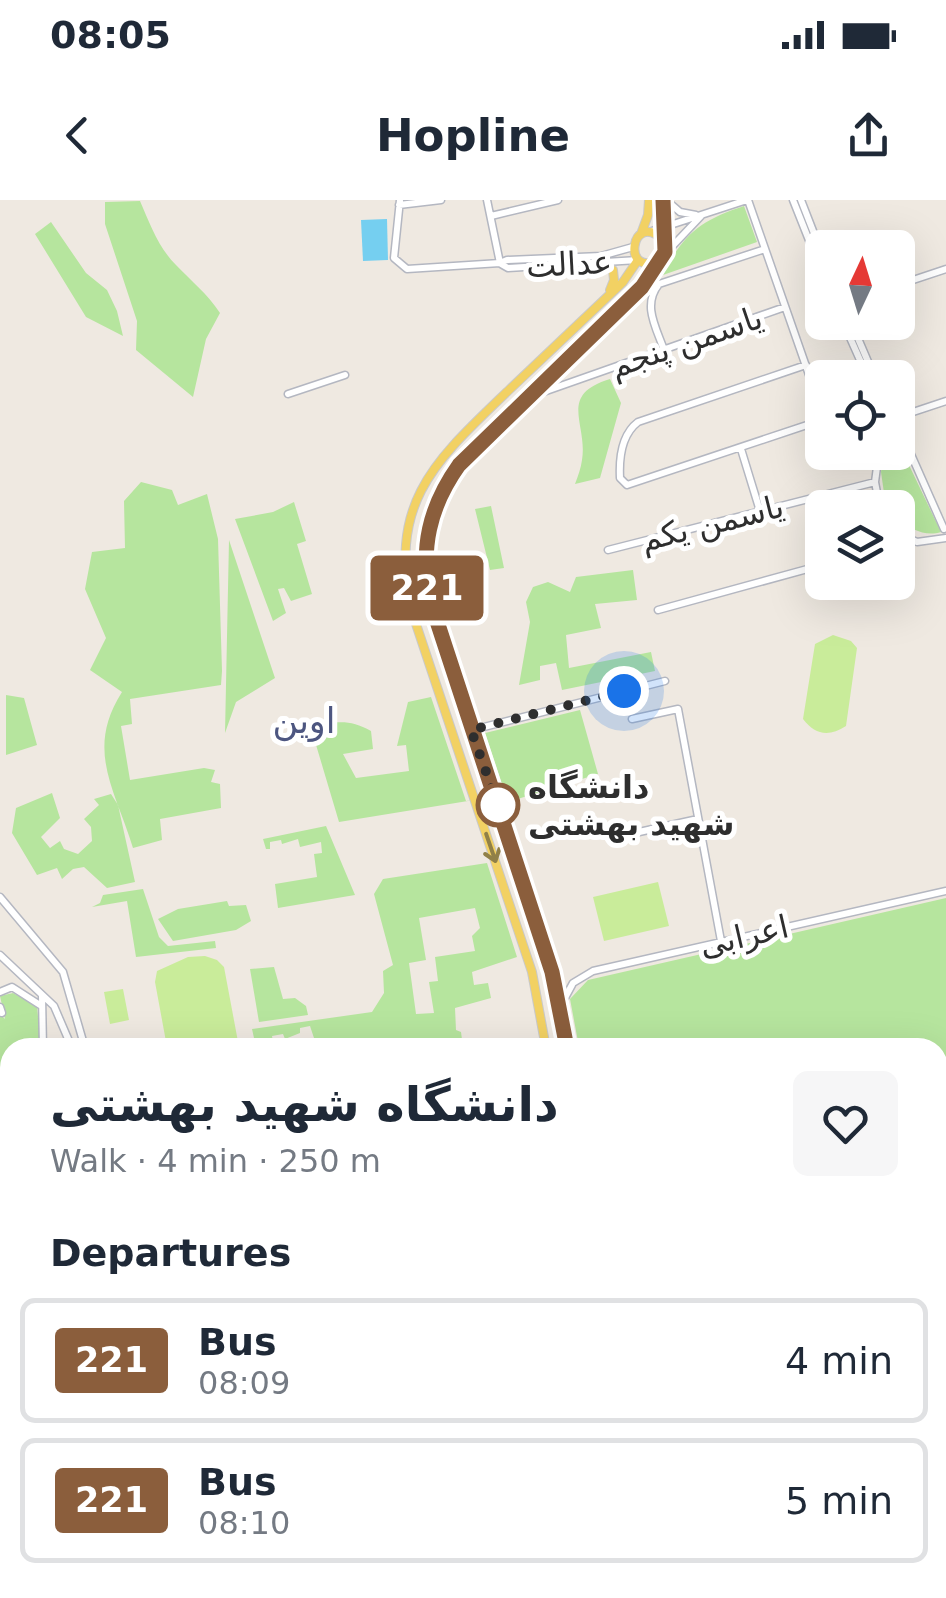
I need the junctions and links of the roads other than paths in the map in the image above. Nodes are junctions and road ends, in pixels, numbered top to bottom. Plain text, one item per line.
1 (441, 200) edge
2 (488, 200) edge
3 (558, 200) edge
4 (649, 200) edge
5 (664, 200) edge
6 (747, 200) edge
7 (793, 200) edge
8 (801, 200) edge
9 (399, 203) edge
10 (702, 215) junction
11 (491, 216) junction
12 (664, 227) junction
13 (805, 230) edge
14 (813, 230) edge
15 (645, 234) junction
16 (663, 240) junction
17 (633, 247) junction
18 (765, 249) junction
19 (664, 256) junction
20 (638, 260) junction
21 (500, 263) junction
22 (595, 264) junction
23 (946, 268) edge
24 (915, 279) edge
25 (623, 282) junction
26 (638, 293) junction
27 (606, 298) junction
28 (786, 307) junction
29 (664, 350) junction
30 (805, 362) edge
31 (805, 365) edge
32 (345, 375) dead end
33 (288, 394) dead end
34 (529, 397) junction
35 (946, 402) edge
36 (915, 414) edge
37 (805, 426) edge
38 (741, 449) junction
39 (915, 463) edge
40 (877, 470) edge
41 (875, 482) junction
42 (877, 490) edge
43 (760, 511) junction
44 (944, 535) edge
45 (915, 541) edge
46 (608, 550) dead end
47 (805, 570) edge
48 (658, 610) dead end
49 (665, 681) dead end
50 (632, 719) dead end
51 (471, 730) junction
52 (698, 819) junction
53 (630, 834) dead end
54 (946, 891) edge
55 (0, 900) edge
56 (722, 941) junction
57 (0, 955) edge
58 (0, 992) edge
59 (42, 995) junction
60 (40, 1006) junction
61 (560, 1008) junction
62 (43, 1038) edge
63 (68, 1038) edge
64 (81, 1038) edge
65 (544, 1038) edge
66 (564, 1038) edge

1 - 9 street
2 - 11 street
3 - 11 street
4 - 15 main road
5 - 10 street
5 - 12 main road
6 - 10 street
6 - 18 street
7 - 13 street
8 - 14 street
9 - 21 street, عدالت
10 - 12 street
10 - 19 street
11 - 21 street
12 - 15 street
12 - 16 main road
15 - 16 main road
15 - 17 main road
16 - 19 main road
17 - 20 main road
17 - 21 street, عدالت
18 - 28 street
18 - 29 street
19 - 20 main road
19 - 26 main road
20 - 22 street, عدالت
20 - 25 main road
21 - 22 street, عدالت
22 - 27 main road
23 - 24 street
25 - 26 main road
25 - 27 main road
26 - 34 main road
27 -> 65 main road
28 - 29 street, یاسمن پنجم
28 - 30 street
29 - 34 street, یاسمن پنجم
31 - 38 street
32 - 33 street
34 - 51 main road
35 - 36 street
37 - 38 street
38 - 43 street
39 - 44 street
40 - 41 street
41 - 42 street
41 - 43 street, یاسمن یکم
43 - 46 street, یاسمن یکم
44 - 45 street
47 - 48 street
49 - 51 street
50 - 52 street
51 - 61 main road
52 - 53 street
52 - 56 street
54 - 56 street, اعرابی
55 - 64 street
56 - 61 street, اعرابی
57 - 59 street
58 - 60 street
59 - 60 street
59 - 63 street
60 - 62 street
61 - 66 main road

